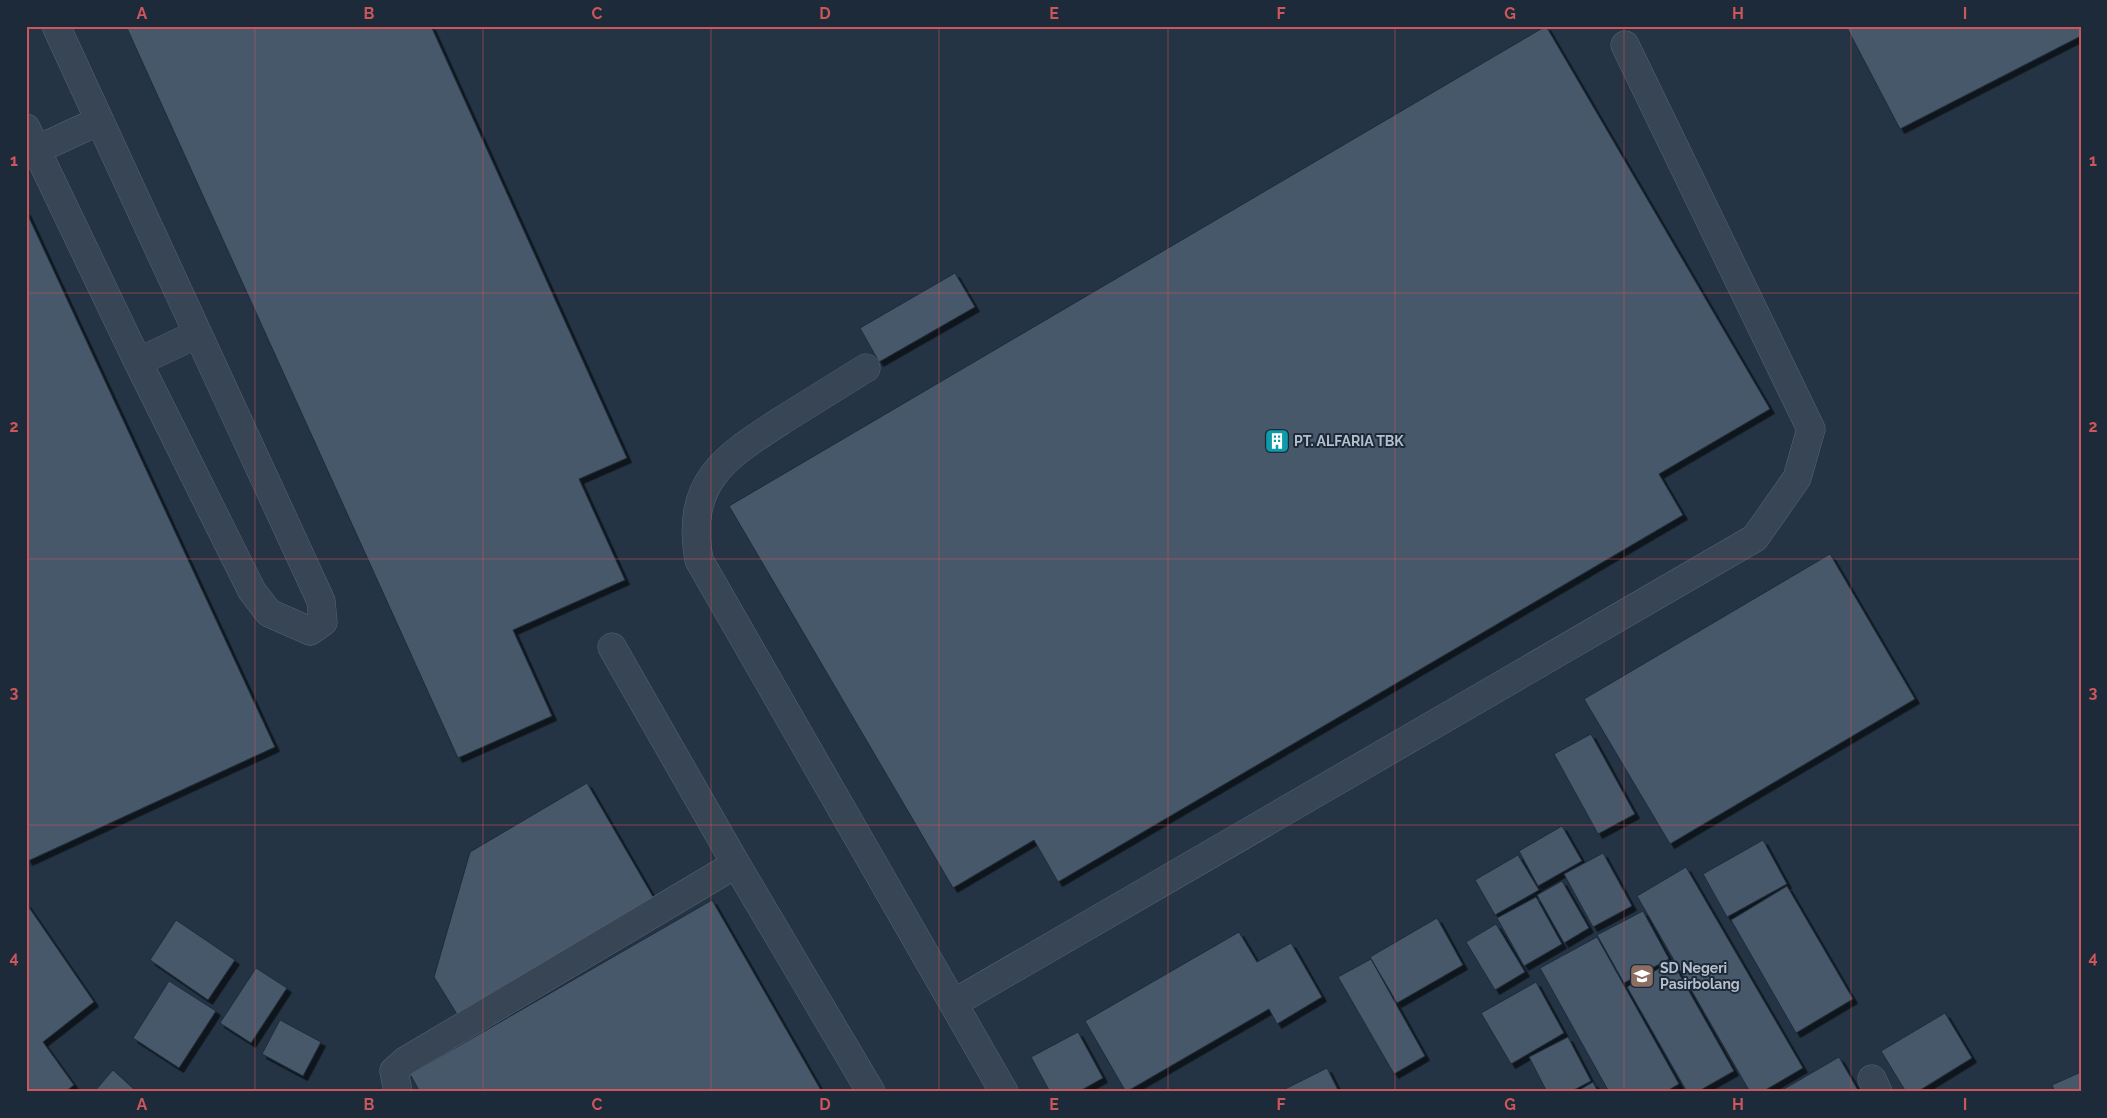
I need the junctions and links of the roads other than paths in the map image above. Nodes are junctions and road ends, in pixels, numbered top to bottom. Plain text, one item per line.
1 (56, 26) edge
2 (1625, 45) dead end
3 (99, 121) junction
4 (31, 139) edge
5 (197, 334) junction
6 (138, 362) junction
7 (866, 368) dead end
8 (612, 647) dead end
9 (736, 864) junction
10 (954, 1003) junction
11 (398, 1092) edge
12 (870, 1092) edge
13 (1004, 1092) edge

1 - 3 lane
2 - 10 lane
3 - 4 lane
3 - 5 lane
4 - 6 lane
5 - 6 lane
5 - 6 lane
7 - 10 lane
8 - 9 lane
9 - 11 lane
9 - 12 lane
10 - 13 lane

